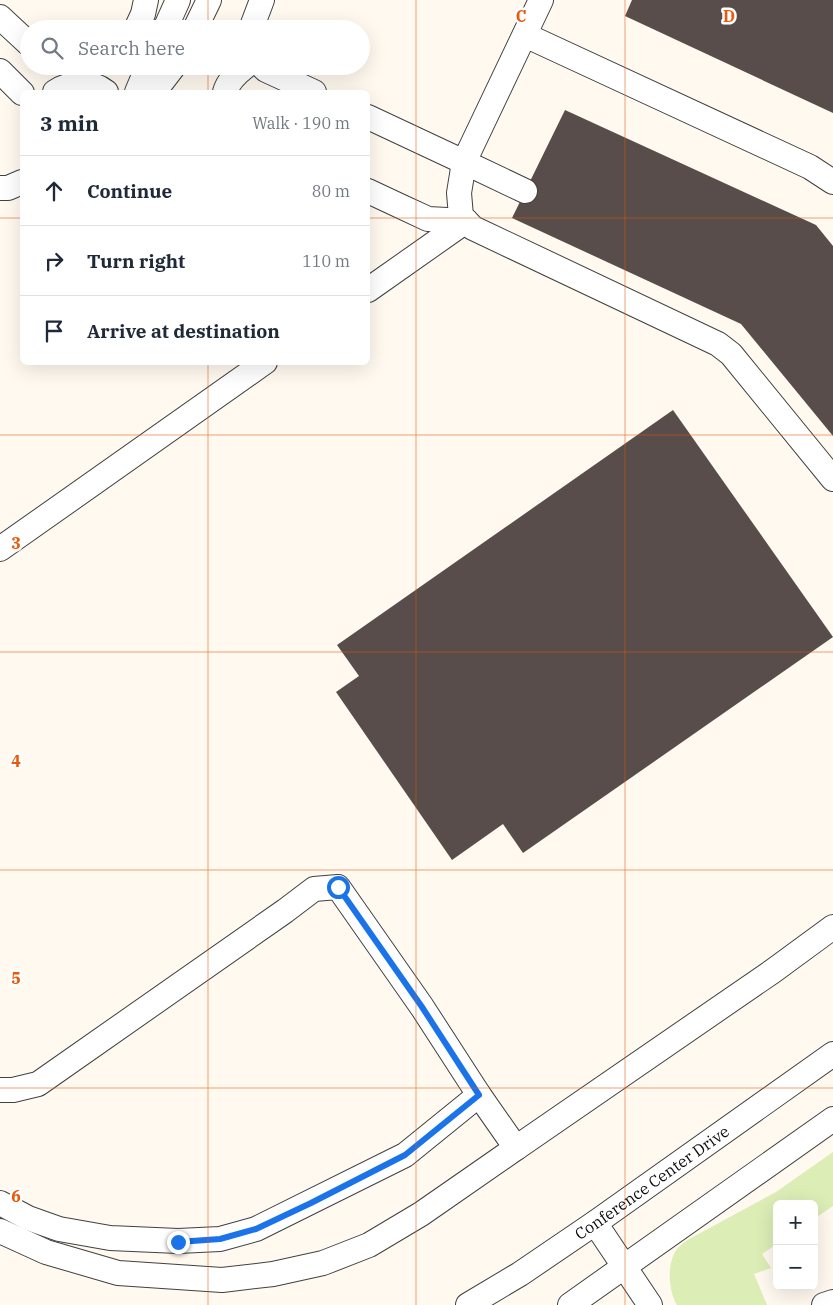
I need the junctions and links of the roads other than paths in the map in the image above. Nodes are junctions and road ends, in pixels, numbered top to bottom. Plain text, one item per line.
1 (146, 0) edge
2 (178, 0) edge
3 (208, 0) edge
4 (262, 0) edge
5 (542, 0) edge
6 (0, 17) edge
7 (140, 20) edge
8 (169, 20) edge
9 (199, 20) edge
10 (254, 20) edge
11 (525, 35) junction
12 (20, 36) edge
13 (0, 72) edge
14 (144, 75) edge
15 (167, 75) edge
16 (235, 75) edge
17 (277, 75) edge
18 (87, 77) edge
19 (58, 90) edge
20 (138, 90) edge
21 (156, 90) edge
22 (226, 90) edge
23 (310, 90) edge
24 (20, 91) edge
25 (370, 118) edge
26 (464, 162) junction
27 (833, 182) edge
28 (20, 183) edge
29 (0, 188) edge
30 (525, 191) dead end
31 (370, 192) edge
32 (466, 221) junction
33 (370, 289) edge
34 (261, 365) edge
35 (833, 479) edge
36 (0, 549) edge
37 (833, 927) edge
38 (833, 1054) edge
39 (0, 1090) edge
40 (479, 1095) junction
41 (833, 1120) edge
42 (516, 1148) junction
43 (0, 1203) edge
44 (595, 1223) junction
45 (0, 1231) edge
46 (178, 1242) junction
47 (624, 1267) junction
48 (176, 1276) junction
49 (833, 1302) edge
50 (468, 1305) edge
51 (570, 1305) edge
52 (650, 1305) edge
53 (824, 1305) edge

1 - 7 street
2 - 8 street
3 - 9 street
4 - 10 street
5 - 11 street
6 - 12 street
11 - 26 street
11 - 27 street
13 - 24 street
14 - 20 street
15 - 21 street
16 - 22 street
17 - 23 street
18 - 19 street
25 - 26 street
26 - 30 street
26 - 32 street
28 - 29 street
31 - 32 street
32 - 33 street
32 - 35 street
34 - 36 street
37 - 42 street
38 - 44 street, Conference Center Drive
39 - 40 street
40 - 42 street
40 - 46 street
41 - 47 street
42 - 48 street
43 - 46 street
44 - 47 street
44 - 50 street, Conference Center Drive
45 - 48 street
46 - 48 street
47 - 51 street
47 - 52 street
49 - 53 street

